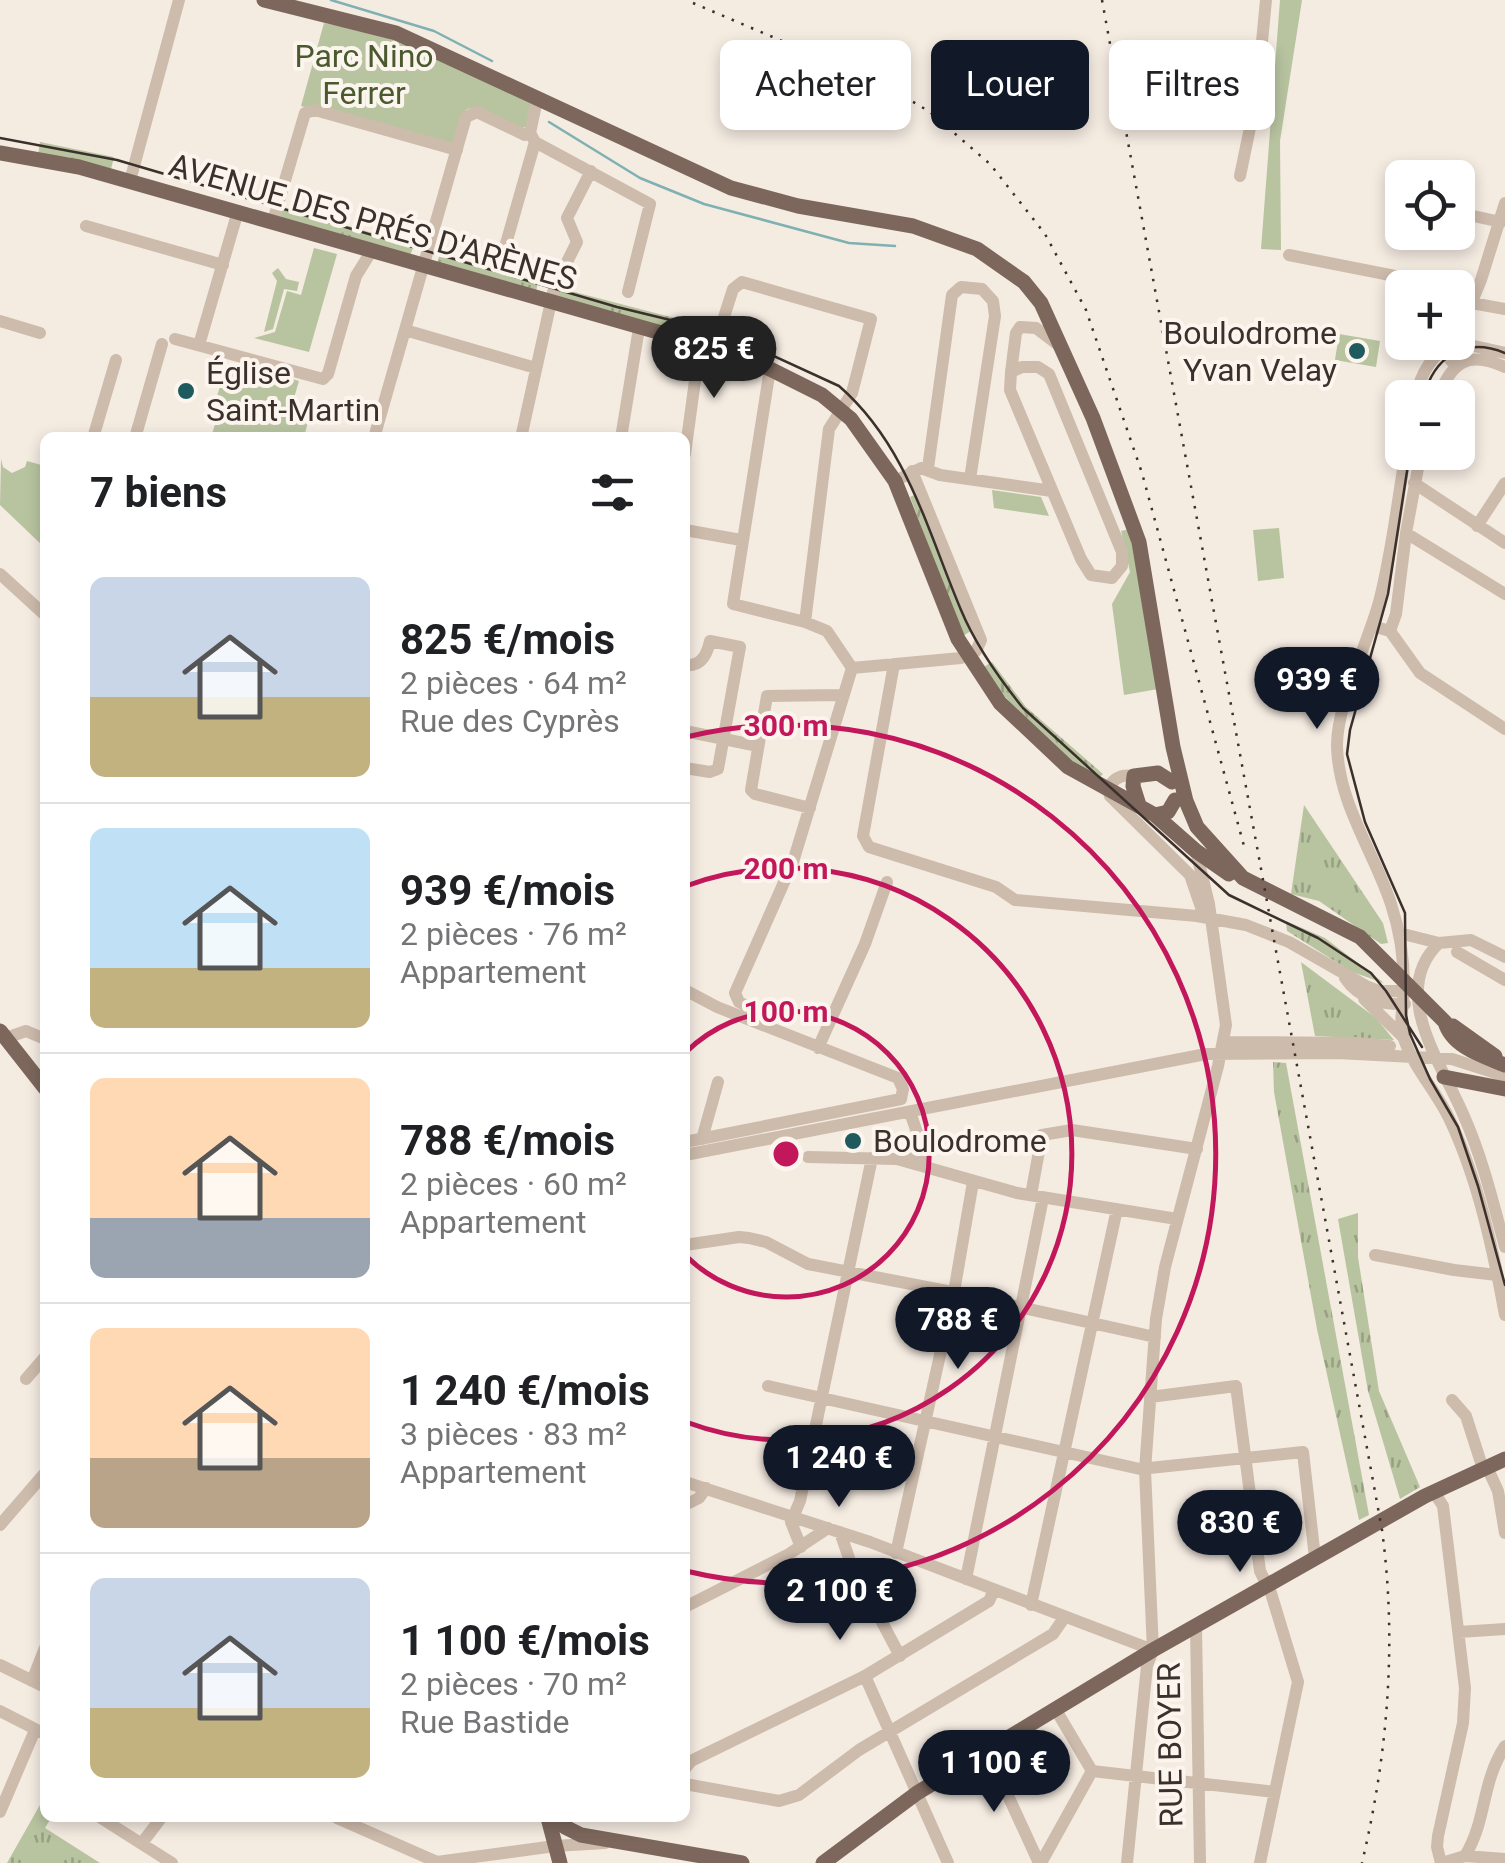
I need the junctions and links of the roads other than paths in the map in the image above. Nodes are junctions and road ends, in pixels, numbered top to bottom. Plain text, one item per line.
1 (179, 0) edge
2 (264, 0) edge
3 (1266, 0) edge
4 (537, 100) junction
5 (532, 138) junction
6 (457, 150) junction
7 (0, 153) edge
8 (591, 171) junction
9 (1240, 176) dead end
10 (130, 181) junction
11 (1505, 203) edge
12 (238, 211) junction
13 (1475, 216) edge
14 (273, 221) junction
15 (1501, 222) junction
16 (86, 226) dead end
17 (1288, 255) dead end
18 (368, 256) dead end
19 (501, 261) dead end
20 (423, 264) junction
21 (223, 265) junction
22 (1385, 277) edge
23 (628, 292) dead end
24 (1475, 294) edge
25 (1475, 297) edge
26 (550, 301) junction
27 (1505, 310) edge
28 (0, 321) edge
29 (640, 328) junction
30 (405, 330) junction
31 (40, 333) dead end
32 (199, 345) junction
33 (707, 346) junction
34 (1475, 347) edge
35 (1066, 353) junction
36 (1505, 353) edge
37 (116, 360) dead end
38 (1457, 360) edge
39 (1458, 364) junction
40 (1505, 367) edge
41 (536, 368) junction
42 (770, 369) junction
43 (1012, 372) junction
44 (1444, 380) edge
45 (842, 411) junction
46 (94, 432) edge
47 (138, 432) edge
48 (376, 432) edge
49 (522, 432) edge
50 (623, 432) edge
51 (689, 432) edge
52 (928, 468) junction
53 (1403, 470) edge
54 (1417, 470) edge
55 (912, 471) junction
56 (970, 479) junction
57 (895, 481) junction
58 (1414, 483) junction
59 (1505, 483) edge
60 (1052, 490) junction
61 (1432, 496) junction
62 (1411, 501) junction
63 (1477, 526) junction
64 (690, 531) edge
65 (1406, 532) junction
66 (741, 540) junction
67 (1505, 543) edge
68 (0, 574) edge
69 (1505, 594) edge
70 (40, 610) edge
71 (805, 622) junction
72 (1372, 626) junction
73 (1390, 631) junction
74 (968, 656) junction
75 (690, 664) edge
76 (894, 664) junction
77 (852, 668) junction
78 (841, 696) junction
79 (1505, 728) edge
80 (690, 732) edge
81 (724, 739) junction
82 (758, 746) junction
83 (1173, 747) junction
84 (690, 768) edge
85 (1134, 776) junction
86 (1172, 782) junction
87 (1108, 789) junction
88 (1175, 800) junction
89 (1139, 805) junction
90 (810, 808) junction
91 (1155, 815) junction
92 (1196, 851) junction
93 (1246, 880) junction
94 (887, 882) dead end
95 (1211, 919) junction
96 (1399, 933) junction
97 (1440, 943) junction
98 (1457, 952) dead end
99 (1505, 958) edge
100 (1344, 976) junction
101 (1505, 980) edge
102 (1404, 989) junction
103 (690, 992) edge
104 (1363, 996) junction
105 (1419, 998) junction
106 (1401, 1005) junction
107 (756, 1022) junction
108 (3, 1034) edge
109 (40, 1037) edge
110 (1404, 1039) junction
111 (1453, 1040) junction
112 (818, 1048) junction
113 (1222, 1049) junction
114 (1501, 1065) edge
115 (40, 1082) edge
116 (718, 1082) dead end
117 (1451, 1082) junction
118 (1505, 1090) edge
119 (910, 1112) junction
120 (702, 1139) junction
121 (690, 1141) edge
122 (1197, 1149) junction
123 (922, 1152) junction
124 (690, 1154) edge
125 (808, 1157) dead end
126 (872, 1158) junction
127 (897, 1159) junction
128 (935, 1170) junction
129 (973, 1182) junction
130 (1038, 1197) junction
131 (1117, 1208) junction
132 (1177, 1219) junction
133 (690, 1244) edge
134 (1505, 1247) edge
135 (1374, 1255) dead end
136 (850, 1271) junction
137 (1498, 1275) junction
138 (954, 1292) junction
139 (1023, 1309) junction
140 (1505, 1315) edge
141 (1092, 1324) junction
142 (1155, 1337) junction
143 (40, 1363) edge
144 (26, 1378) dead end
145 (768, 1386) dead end
146 (1150, 1397) junction
147 (822, 1399) junction
148 (1452, 1400) dead end
149 (926, 1423) junction
150 (996, 1439) junction
151 (1064, 1454) junction
152 (1246, 1457) junction
153 (1505, 1459) edge
154 (1485, 1468) junction
155 (1145, 1470) junction
156 (40, 1479) edge
157 (690, 1483) edge
158 (706, 1488) junction
159 (1429, 1494) junction
160 (690, 1502) edge
161 (795, 1516) junction
162 (0, 1525) edge
163 (834, 1530) junction
164 (1505, 1532) edge
165 (801, 1547) junction
166 (896, 1553) junction
167 (1315, 1558) junction
168 (966, 1579) junction
169 (1267, 1586) junction
170 (994, 1590) junction
171 (830, 1597) dead end
172 (690, 1604) edge
173 (1031, 1605) junction
174 (874, 1606) junction
175 (1064, 1618) junction
176 (1196, 1626) junction
177 (1505, 1629) edge
178 (1458, 1632) junction
179 (1153, 1650) junction
180 (900, 1656) junction
181 (0, 1665) edge
182 (865, 1676) junction
183 (39, 1684) edge
184 (1056, 1710) junction
185 (0, 1711) edge
186 (888, 1731) junction
187 (40, 1732) edge
188 (1505, 1746) edge
189 (988, 1750) junction
190 (690, 1759) edge
191 (1092, 1770) junction
192 (1136, 1775) junction
193 (1198, 1784) junction
194 (690, 1785) edge
195 (1274, 1792) junction
196 (918, 1793) junction
197 (0, 1812) edge
198 (108, 1822) edge
199 (156, 1822) edge
200 (346, 1822) edge
201 (549, 1822) edge
202 (562, 1822) edge
203 (142, 1843) junction
204 (618, 1843) junction
205 (555, 1846) junction
206 (1465, 1856) junction
207 (493, 1859) edge
208 (1505, 1859) edge
209 (172, 1863) edge
210 (436, 1863) edge
211 (560, 1863) edge
212 (742, 1863) edge
213 (823, 1863) edge
214 (948, 1863) edge
215 (1040, 1863) edge
216 (1126, 1863) edge
217 (1200, 1863) edge
218 (1260, 1863) edge
219 (1442, 1863) edge

1 - 10 street
2 - 4 main road
3 - 9 street
4 - 5 street
4 - 35 main road
5 - 6 street
5 - 8 street
5 - 19 street
6 - 14 street
6 - 20 street
7 - 10 main road, AVENUE DES PRÉS D'ARÈNES
8 - 23 street
8 - 26 street
10 - 12 main road, AVENUE DES PRÉS D'ARÈNES
11 - 15 street
12 - 14 main road, AVENUE DES PRÉS D'ARÈNES
12 - 21 street
13 - 15 street
14 - 20 main road, AVENUE DES PRÉS D'ARÈNES
15 - 24 street
16 - 21 street
17 - 22 street
18 - 32 street
20 - 26 main road, AVENUE DES PRÉS D'ARÈNES
20 - 30 street
21 - 32 street
25 - 27 street
26 - 29 main road, AVENUE DES PRÉS D'ARÈNES
26 - 41 street
28 - 31 street
29 - 33 main road, AVENUE DES PRÉS D'ARÈNES
29 - 50 street
30 - 41 street
30 - 48 street
32 - 47 street
33 - 42 main road, AVENUE DES PRÉS D'ARÈNES
33 - 45 street
33 - 51 street
34 - 36 street
35 - 43 street
35 - 83 main road
37 - 46 street
38 - 39 street
39 - 40 street
39 - 44 street
41 - 49 street
42 - 45 main road, AVENUE DES PRÉS D'ARÈNES
42 - 66 street
43 - 60 street
43 - 60 street
45 - 57 main road, AVENUE DES PRÉS D'ARÈNES
45 - 71 street
52 - 55 street
52 - 56 street
52 - 56 street
53 - 72 street
54 - 58 street
55 - 57 street
55 - 74 street
56 - 60 street
57 - 74 main road, AVENUE DES PRÉS D'ARÈNES
58 - 61 street
58 - 62 street
59 - 63 street
61 - 62 street
61 - 63 street
62 - 65 street
63 - 67 street
64 - 66 street
65 - 69 street
65 - 73 street
66 - 71 street
68 - 70 street
71 - 77 street
72 - 73 street
72 - 96 street
73 - 79 street
74 - 76 street
74 - 87 main road, AVENUE DES PRÉS D'ARÈNES
75 - 81 street
76 - 77 street
76 - 95 street
77 - 78 street
78 - 82 street
78 - 90 street
80 - 81 street
81 - 82 street
81 - 84 street
82 - 90 street
83 - 86 main road
83 - 93 main road
85 - 86 main road
85 - 87 street
85 - 89 main road
86 - 88 main road
87 - 89 main road, AVENUE DES PRÉS D'ARÈNES
87 - 95 street
88 - 91 main road
88 - 92 main road
89 - 91 main road, AVENUE DES PRÉS D'ARÈNES
90 - 107 street
91 - 92 main road, AVENUE DES PRÉS D'ARÈNES
92 - 93 main road, AVENUE DES PRÉS D'ARÈNES
92 - 95 street
93 - 111 main road, AVENUE DES PRÉS D'ARÈNES
94 - 112 street
95 - 100 street
95 - 113 street
96 - 97 street
96 - 102 street
97 - 99 street
97 - 105 street
98 - 101 street
100 - 102 street
100 - 104 street
102 - 105 street
102 - 106 street
103 - 107 street
104 - 106 street
104 - 110 street
105 - 106 street
105 - 117 street
106 - 110 street
107 - 112 street
108 - 109 street
108 - 115 main road
110 - 137 street
111 - 113 street
111 - 114 main road
111 - 114 street
111 - 114 main road
112 - 120 street
113 - 119 street
113 - 122 street
116 - 120 street
117 - 118 main road
117 - 134 street
119 - 123 street
119 - 124 street
120 - 121 street
122 - 130 street
122 - 132 street
123 - 127 street
123 - 128 street
125 - 126 street
126 - 127 street
126 - 136 street
127 - 128 street
128 - 129 street
129 - 130 street
129 - 138 street
130 - 131 street
130 - 139 street
131 - 132 street
131 - 141 street
132 - 142 street
133 - 136 street
135 - 137 street
136 - 138 street
136 - 147 street
137 - 140 street
138 - 139 street
138 - 149 street
139 - 141 street
139 - 150 street
141 - 142 street
141 - 151 street
142 - 146 street
143 - 144 street
145 - 147 street
146 - 152 street
146 - 155 street
147 - 149 street
147 - 161 street
148 - 154 street
149 - 150 street
149 - 166 street
150 - 151 street
150 - 168 street
151 - 155 street
151 - 173 street
152 - 155 street
152 - 167 street
152 - 169 street
153 - 154 main road
154 - 159 main road
154 - 164 street
155 - 179 street
156 - 162 street
157 - 158 street
158 - 160 street
158 - 161 street
159 - 167 main road
159 - 178 street
161 - 163 street
161 - 165 street
163 - 165 street
163 - 166 street
163 - 174 street
165 - 172 street
166 - 168 street
167 - 169 main road
168 - 170 street
169 - 176 main road
169 - 195 street
170 - 173 street
170 - 180 street
171 - 174 street
173 - 175 street
174 - 180 street
175 - 179 street
175 - 186 street
176 - 179 main road
176 - 193 street, RUE BOYER
177 - 178 street
178 - 219 street
179 - 184 main road
179 - 192 street
180 - 182 street
181 - 183 street
182 - 186 street
182 - 190 street
184 - 189 main road
184 - 191 street
185 - 187 street
186 - 194 street
186 - 196 street
187 - 197 street
188 - 206 street
189 - 196 main road
189 - 215 street
191 - 192 street
191 - 215 street
192 - 193 street
192 - 216 street
193 - 195 street
193 - 217 street, RUE BOYER
195 - 218 street
196 - 213 main road
196 - 214 street
198 - 203 street
199 - 203 street
200 - 210 street
201 - 205 main road
202 - 204 main road
202 - 205 street
203 - 209 street
204 - 205 street
204 - 212 main road
205 - 207 street
205 - 211 main road
206 - 208 street
206 - 219 street
207 - 210 street

